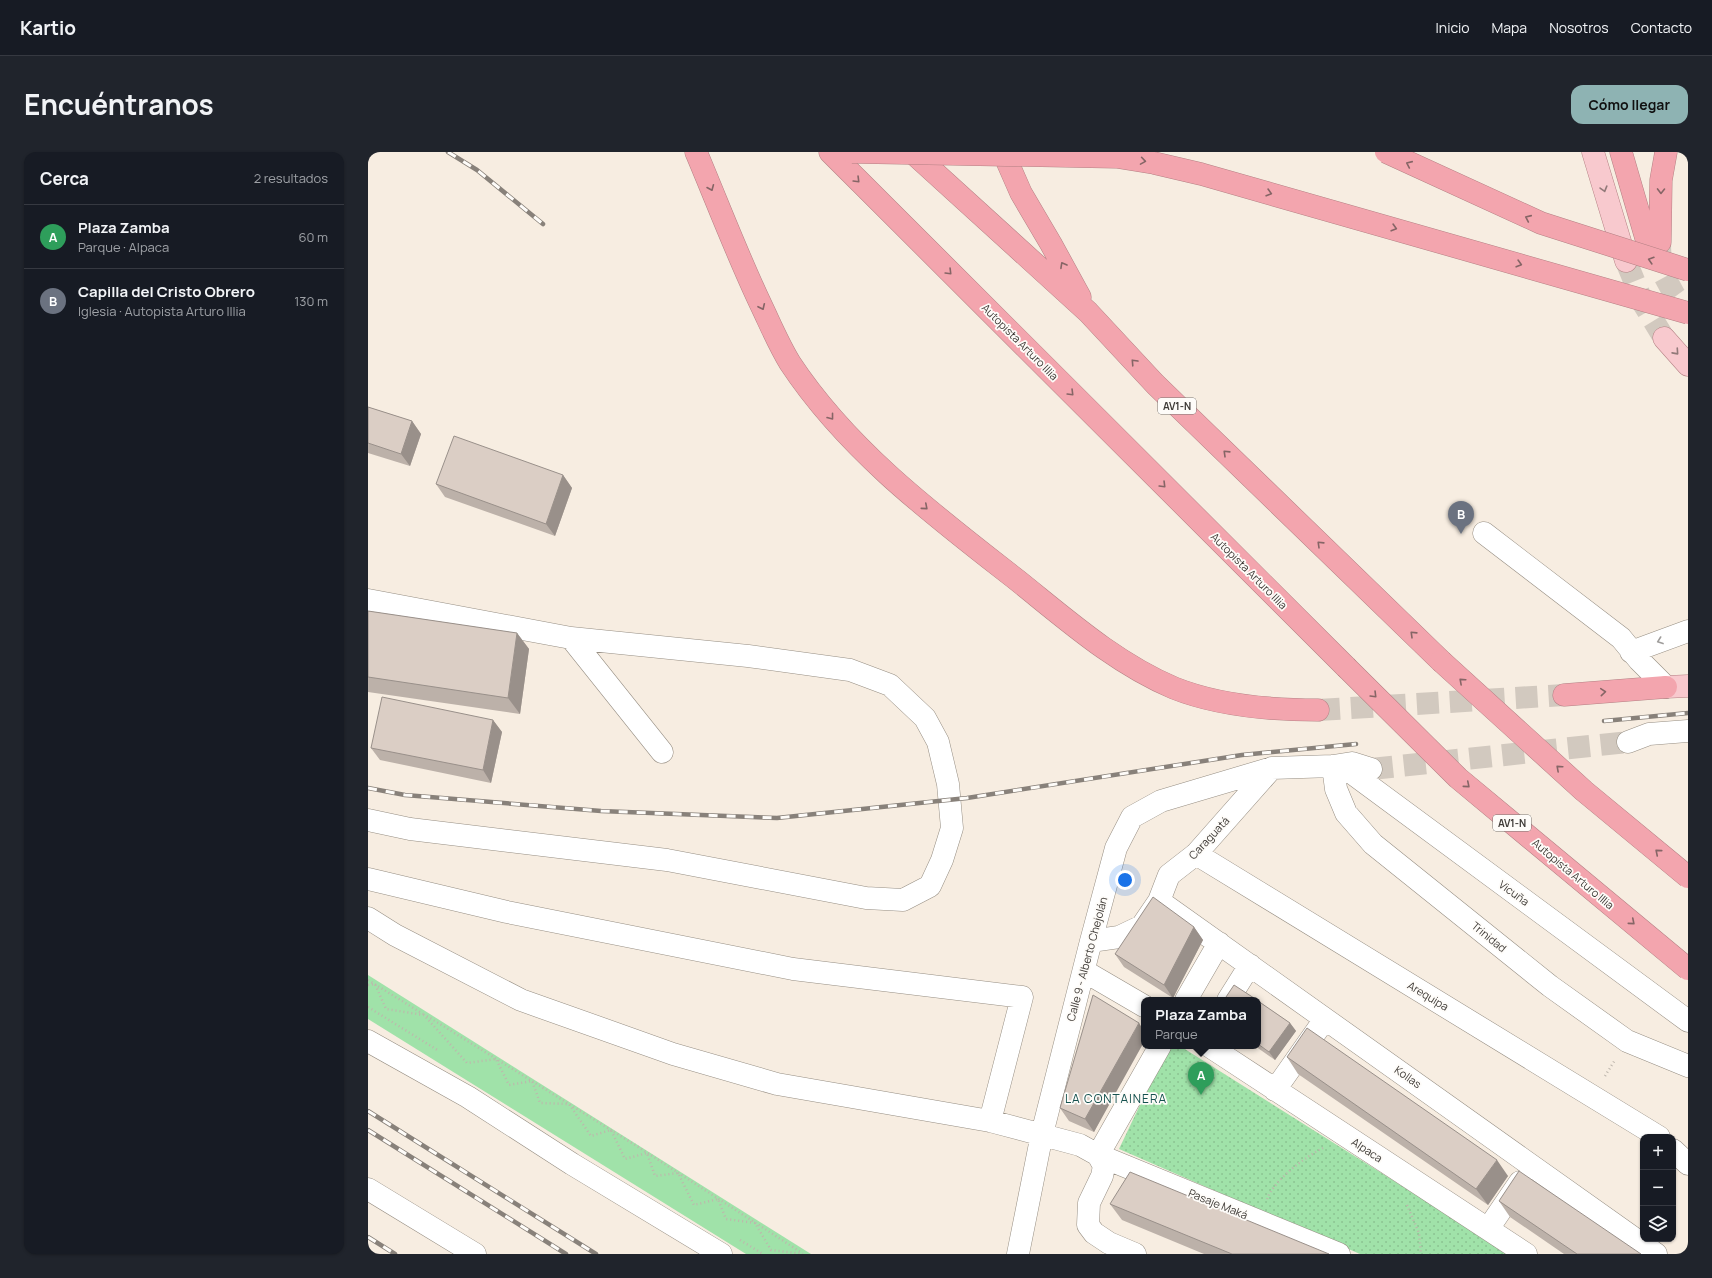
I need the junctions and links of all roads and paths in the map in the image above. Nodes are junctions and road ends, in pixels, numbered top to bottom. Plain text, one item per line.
1 (696, 152) edge
2 (830, 152) edge
3 (852, 152) edge
4 (912, 152) edge
5 (1003, 152) edge
6 (1386, 152) edge
7 (1593, 152) edge
8 (1621, 152) edge
9 (1666, 152) edge
10 (1626, 261) tunnel mouth
11 (1688, 270) edge
12 (1088, 312) junction
13 (1688, 313) edge
14 (1664, 338) tunnel mouth
15 (1688, 365) edge
16 (1484, 533) dead end
17 (368, 600) edge
18 (1688, 631) edge
19 (571, 638) junction
20 (1631, 652) junction
21 (1688, 686) edge
22 (1666, 687) junction
23 (1564, 695) tunnel mouth
24 (1318, 710) tunnel mouth
25 (1688, 731) edge
26 (1628, 742) tunnel mouth
27 (662, 752) dead end
28 (1336, 765) junction
29 (1272, 768) junction
30 (1371, 769) tunnel mouth
31 (368, 820) edge
32 (1196, 854) junction
33 (1688, 877) edge
34 (368, 879) edge
35 (1159, 901) junction
36 (368, 918) edge
37 (1091, 941) junction
38 (1219, 943) junction
39 (1250, 965) junction
40 (1688, 968) edge
41 (1084, 971) junction
42 (368, 980) edge
43 (375, 984) junction
44 (368, 986) edge
45 (1188, 997) edge
46 (1230, 997) edge
47 (1141, 1004) edge
48 (424, 1015) junction
49 (1326, 1019) junction
50 (1688, 1021) edge
51 (368, 1041) edge
52 (1627, 1041) junction
53 (1158, 1049) edge
54 (1214, 1049) edge
55 (496, 1059) junction
56 (1688, 1066) edge
57 (532, 1081) junction
58 (1275, 1090) junction
59 (1592, 1096) junction
60 (569, 1104) junction
61 (990, 1121) junction
62 (611, 1130) junction
63 (1042, 1134) junction
64 (1654, 1134) edge
65 (1347, 1136) junction
66 (647, 1153) junction
67 (1676, 1153) edge
68 (1098, 1155) junction
69 (1688, 1164) edge
70 (1532, 1166) junction
71 (678, 1173) junction
72 (368, 1189) edge
73 (718, 1199) junction
74 (1405, 1199) dead end
75 (1262, 1222) junction
76 (755, 1223) junction
77 (1488, 1229) junction
78 (475, 1254) edge
79 (721, 1254) edge
80 (803, 1254) edge
81 (1018, 1254) edge
82 (1135, 1254) edge
83 (1339, 1254) edge
84 (1422, 1254) edge
85 (1526, 1254) edge
86 (1656, 1254) edge

1 -> 24 highway
2 -> 40 highway, Autopista Arturo Illia / AV1-N, bridge
3 -> 13 highway, bridge
4 - 12 highway, AV1-N
12 -> 5 highway
11 -> 6 highway, bridge
7 -> 10 main road
9 -> 8 highway
33 -> 12 highway, AV1-N, bridge
14 -> 15 main road
16 - 20 street
17 - 19 street
18 -> 20 street
19 - 27 street
19 - 31 street
20 - 22 street
21 - 22 main road
23 -> 22 highway
25 - 26 street
28 - 29 street, Calle 9 - Alberto Chejolán
28 - 30 street, Calle 9 - Alberto Chejolán
28 - 50 street, Vicuña
28 - 52 street, Trinidad
29 - 32 street, Caraguatá
29 - 37 street, Calle 9 - Alberto Chejolán
32 - 35 street, Caraguatá
32 - 59 street, Arequipa
34 - 61 street
35 - 37 street, Caraguatá
35 - 38 street, Kollas
36 - 61 street, Pasaje Maká
37 - 41 street, Calle 9 - Alberto Chejolán
38 - 39 street, Kollas
38 - 45 street
39 - 46 street
39 - 49 street, Kollas
41 - 47 street
41 - 63 street, Calle 9 - Alberto Chejolán
42 - 43 path
43 - 44 path
43 - 48 path
43 - 48 path
48 - 55 path
48 - 55 path
49 - 58 street
49 - 70 street, Kollas
51 - 79 street
52 - 56 street, Trinidad
52 - 59 path
53 - 68 street
54 - 58 street, Alpaca
55 - 57 path
55 - 57 path
57 - 60 path
57 - 60 path
58 - 65 street, Alpaca
59 - 64 street, Arequipa
60 - 62 path
60 - 62 path
61 - 63 street, Pasaje Maká
62 - 66 path
62 - 66 path
63 - 68 street, Pasaje Maká
63 - 81 street, Calle 9 - Alberto Chejolán
65 - 75 path
65 - 77 street, Alpaca
66 - 71 path
66 - 71 path
67 - 69 street
68 - 75 street, Pasaje Maká
68 - 82 street
70 - 77 street
70 - 86 street, Kollas
71 - 73 path
71 - 73 path
72 - 78 street
73 - 76 path
73 - 76 path
74 - 84 path
75 - 83 street, Pasaje Maká
76 - 80 path
76 - 80 path
77 - 85 street, Alpaca

